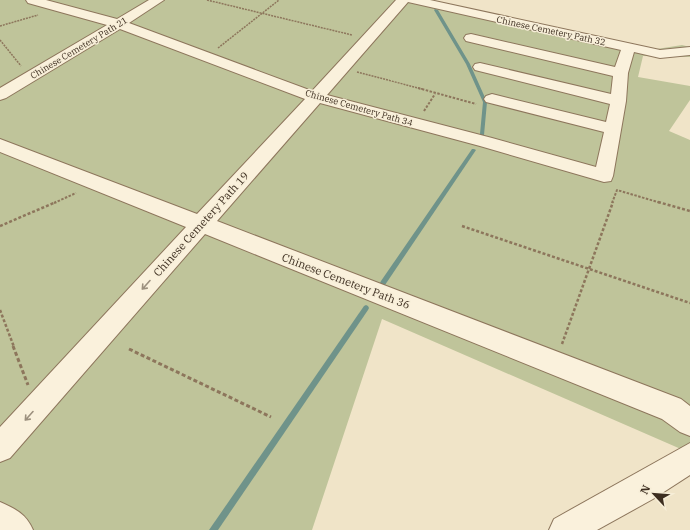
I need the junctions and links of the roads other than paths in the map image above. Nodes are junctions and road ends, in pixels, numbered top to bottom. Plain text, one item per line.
1 (32, 0) edge
2 (136, 0) edge
3 (158, 0) edge
4 (403, 0) edge
5 (413, 0) edge
6 (103, 19) junction
7 (119, 24) junction
8 (471, 38) dead end
9 (628, 48) junction
10 (690, 51) edge
11 (480, 67) dead end
12 (621, 73) junction
13 (0, 79) edge
14 (0, 96) edge
15 (315, 97) junction
16 (618, 101) junction
17 (484, 102) road end
18 (612, 129) junction
19 (0, 145) edge
20 (200, 224) junction
21 (690, 422) edge
22 (0, 448) edge
23 (690, 458) edge
24 (0, 518) edge
25 (17, 530) edge
26 (565, 530) edge

1 - 6 lane, Chinese Cemetery Path 34
2 - 6 lane
3 - 7 lane, Chinese Cemetery Path 21
4 - 15 lane, Chinese Cemetery Path 19
5 - 9 lane, Chinese Cemetery Path 32
6 - 7 lane, Chinese Cemetery Path 34
6 - 13 lane
7 - 14 lane, Chinese Cemetery Path 21
7 - 15 lane, Chinese Cemetery Path 34
8 - 12 lane
9 - 10 lane, Chinese Cemetery Path 32
9 - 12 lane
11 - 16 lane
12 - 16 lane
15 - 18 lane, Chinese Cemetery Path 34
15 - 20 lane, Chinese Cemetery Path 19
16 - 18 lane
17 - 18 lane
19 - 20 lane, Chinese Cemetery Path 36
20 - 21 lane, Chinese Cemetery Path 36
20 -> 22 lane, Chinese Cemetery Path 19
23 - 26 lane
24 - 25 lane

